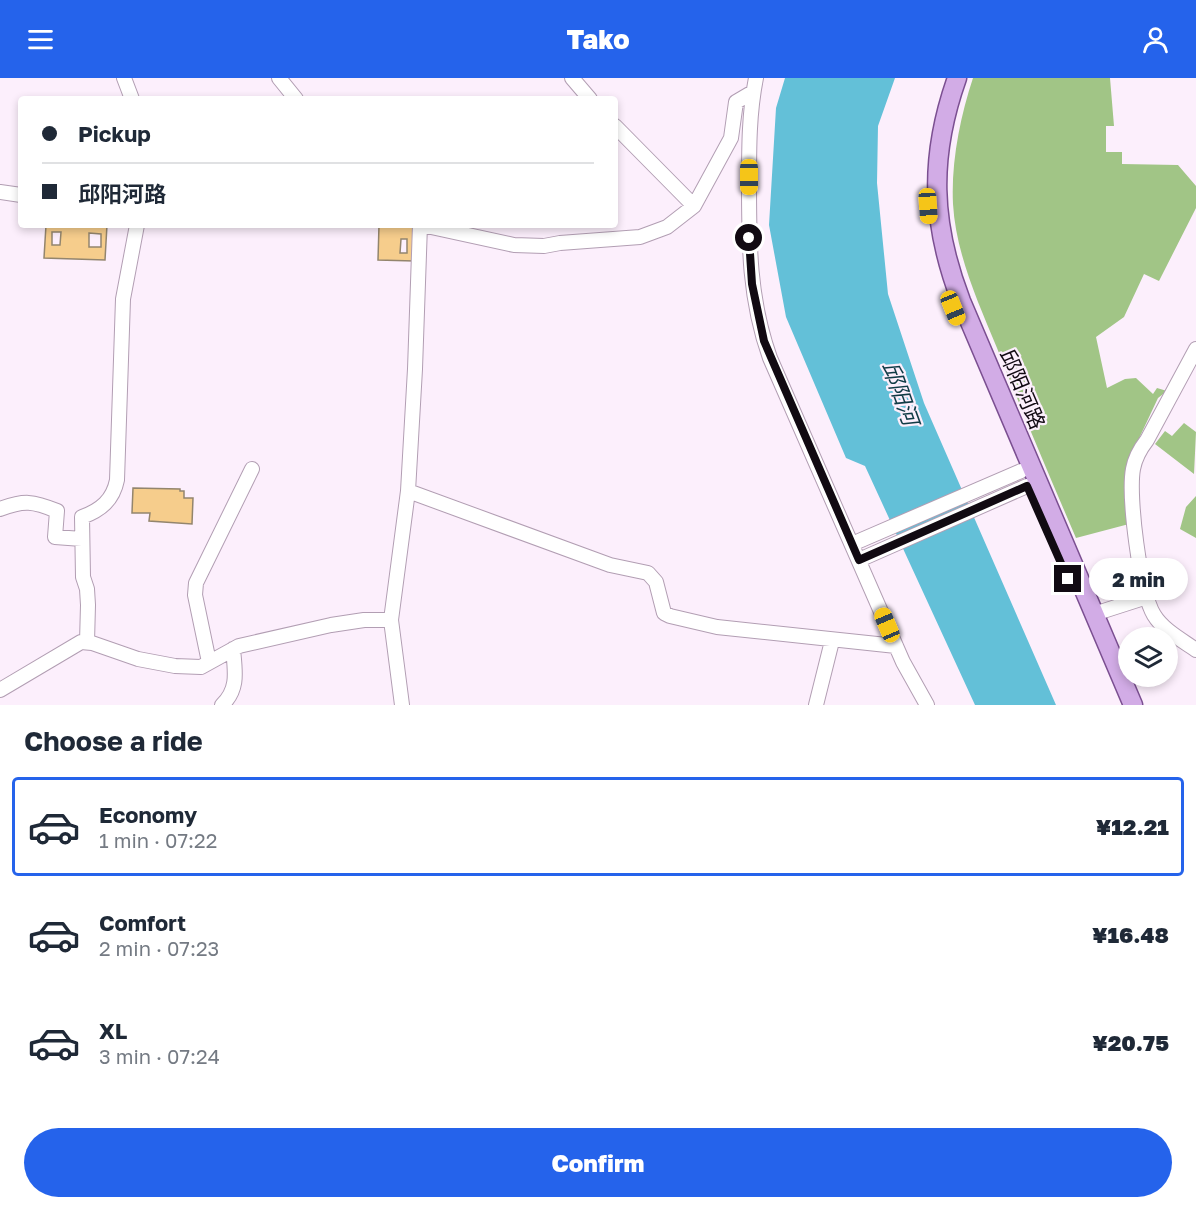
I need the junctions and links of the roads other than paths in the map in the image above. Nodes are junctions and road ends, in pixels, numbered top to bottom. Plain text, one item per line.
1 (124, 78) edge
2 (279, 78) edge
3 (572, 78) edge
4 (756, 78) edge
5 (946, 78) edge
6 (957, 78) edge
7 (753, 92) junction
8 (131, 96) edge
9 (294, 96) edge
10 (587, 96) edge
11 (618, 129) edge
12 (0, 192) edge
13 (18, 195) edge
14 (694, 206) junction
15 (136, 228) edge
16 (421, 228) edge
17 (435, 228) edge
18 (1196, 349) edge
19 (252, 469) dead end
20 (1024, 478) junction
21 (408, 491) junction
22 (0, 509) edge
23 (82, 539) junction
24 (852, 544) junction
25 (859, 560) junction
26 (1147, 597) junction
27 (1094, 614) junction
28 (391, 620) junction
29 (832, 641) junction
30 (87, 642) junction
31 (896, 646) junction
32 (233, 649) junction
33 (1196, 650) edge
34 (209, 663) junction
35 (0, 690) edge
36 (222, 705) edge
37 (402, 705) edge
38 (816, 705) edge
39 (927, 705) edge
40 (1122, 705) edge
41 (1133, 705) edge

1 - 8 street
2 - 9 street
3 - 10 street
4 - 7 street
5 - 20 main road, 邱阳河路
6 - 27 main road, 邱阳河路
7 - 14 street
7 - 24 street
11 - 14 street
12 - 13 street
14 - 17 street
15 - 23 street
16 - 21 street
18 - 26 street
19 - 34 street
20 - 24 street
20 - 25 street
20 - 40 main road, 邱阳河路
21 - 28 street
21 - 29 street
22 - 23 street
23 - 30 street
24 - 25 street
25 - 31 street
26 - 27 street
26 - 33 street
27 - 41 main road, 邱阳河路
28 - 32 street
28 - 37 street
29 - 31 street
29 - 38 street
30 - 34 street
30 - 35 street
31 - 39 street
32 - 34 street
32 - 36 street

